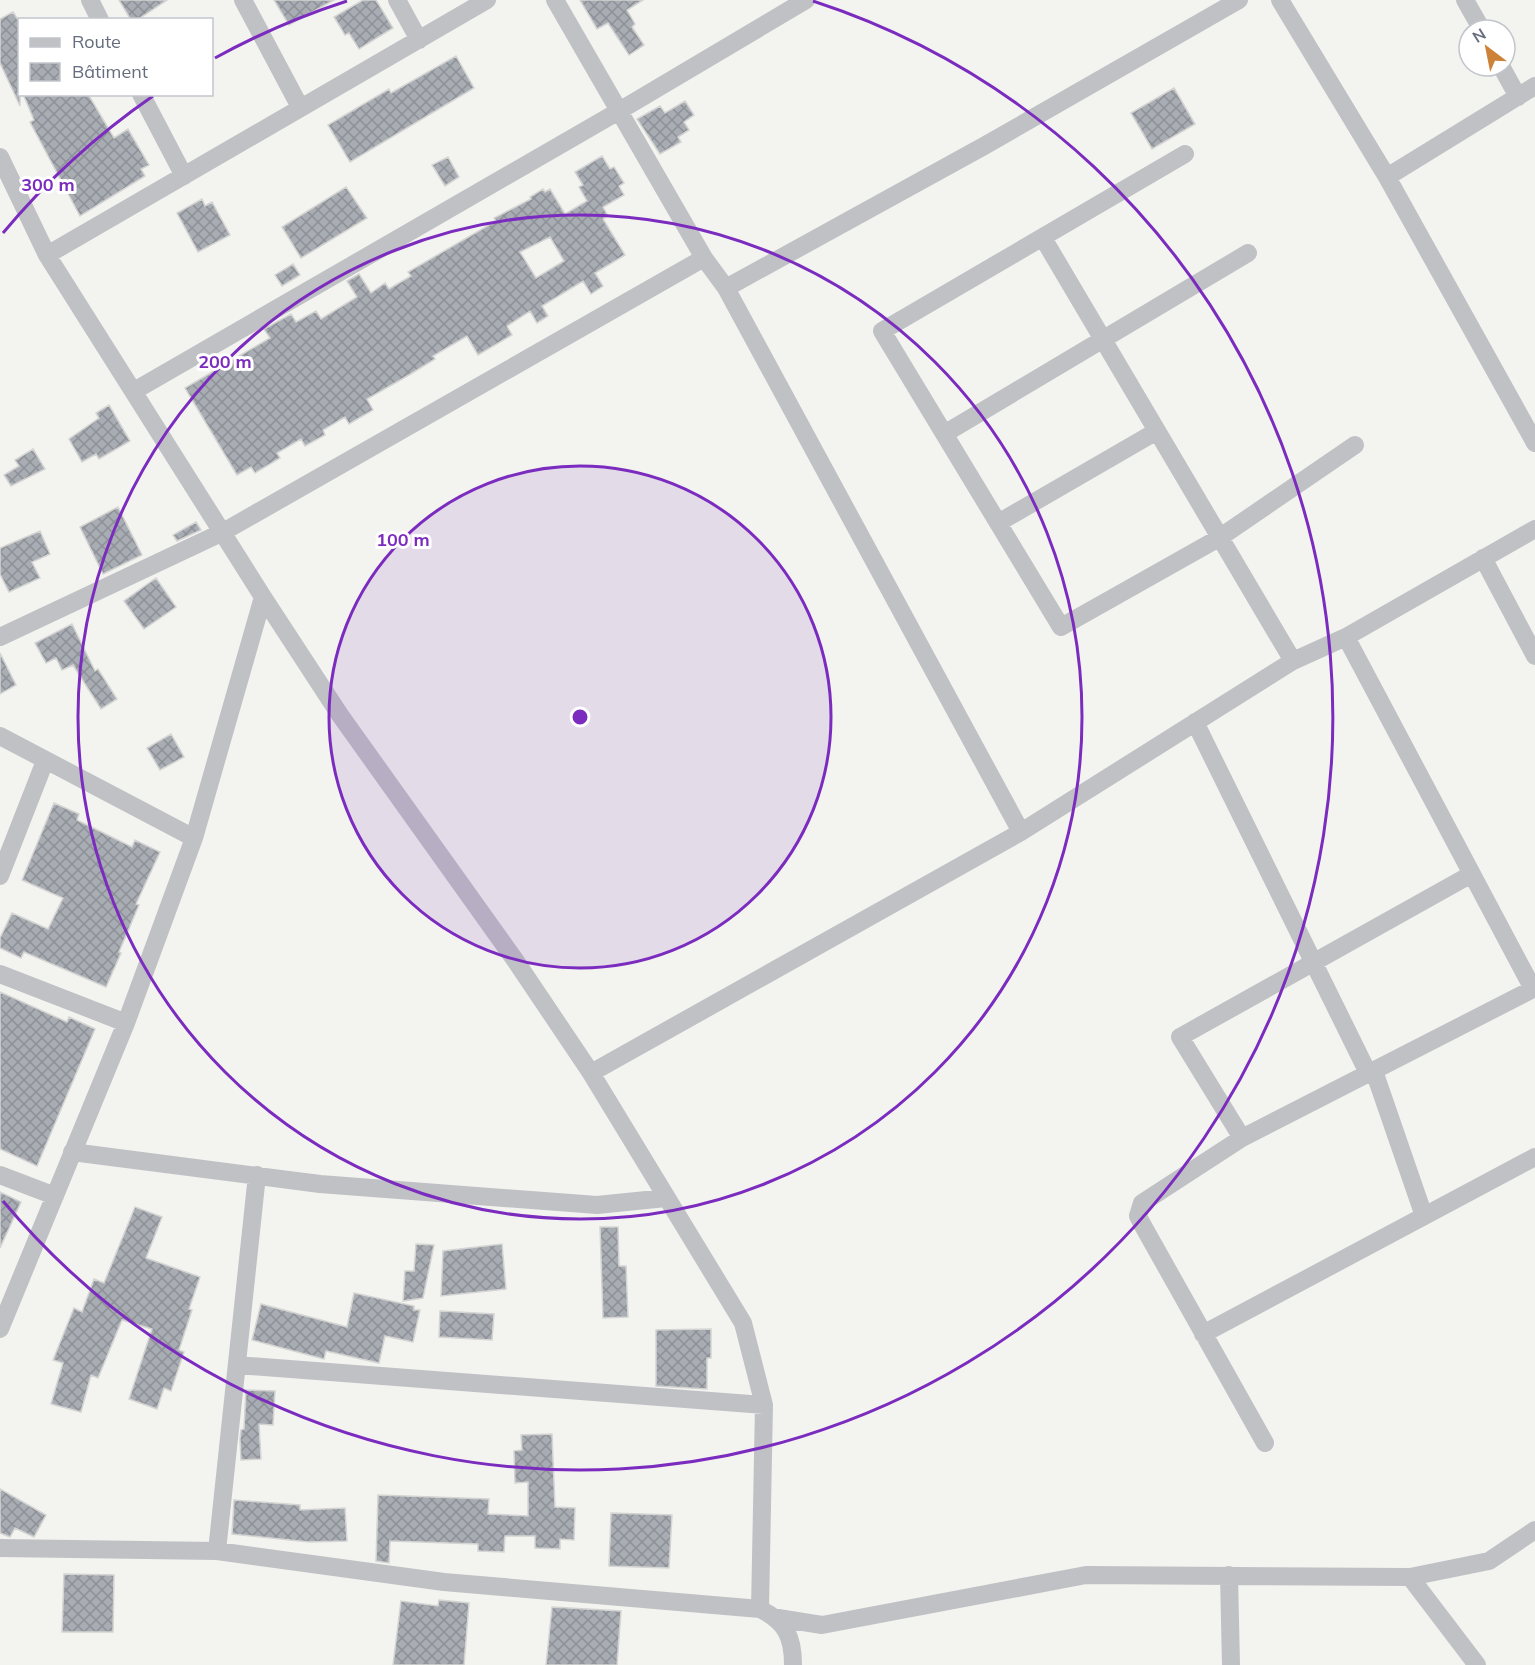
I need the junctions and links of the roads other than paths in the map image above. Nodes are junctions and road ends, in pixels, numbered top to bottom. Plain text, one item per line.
1 (90, 0) edge
2 (243, 0) edge
3 (397, 0) edge
4 (487, 0) edge
5 (555, 0) edge
6 (806, 0) edge
7 (1239, 0) edge
8 (1280, 0) edge
9 (1465, 0) edge
10 (99, 18) edge
11 (1475, 18) edge
12 (419, 40) junction
13 (1508, 78) edge
14 (1535, 86) edge
15 (142, 96) edge
16 (1518, 97) junction
17 (300, 107) junction
18 (619, 111) junction
19 (1185, 154) dead end
20 (0, 157) edge
21 (184, 176) junction
22 (1387, 177) junction
23 (1043, 238) junction
24 (1248, 253) dead end
25 (47, 255) junction
26 (704, 258) junction
27 (726, 288) junction
28 (1102, 338) junction
29 (134, 391) junction
30 (1157, 431) junction
31 (944, 434) junction
32 (1535, 443) edge
33 (1356, 445) dead end
34 (998, 523) junction
35 (1535, 529) edge
36 (223, 532) junction
37 (1219, 538) junction
38 (1483, 558) junction
39 (263, 597) junction
40 (0, 637) edge
41 (1346, 637) junction
42 (1535, 656) edge
43 (1293, 661) junction
44 (1195, 722) junction
45 (0, 736) edge
46 (45, 761) junction
47 (1021, 832) junction
48 (194, 838) junction
49 (1470, 875) junction
50 (0, 876) edge
51 (1312, 963) junction
52 (0, 974) edge
53 (1534, 988) edge
54 (126, 1023) junction
55 (591, 1073) junction
56 (1372, 1073) junction
57 (1242, 1138) junction
58 (72, 1152) junction
59 (1533, 1163) edge
60 (0, 1175) edge
61 (257, 1175) junction
62 (55, 1196) junction
63 (666, 1198) junction
64 (1424, 1216) junction
65 (2, 1317) edge
66 (1203, 1334) junction
67 (237, 1365) junction
68 (764, 1404) junction
69 (1265, 1443) dead end
70 (1535, 1530) edge
71 (0, 1548) edge
72 (217, 1551) junction
73 (1229, 1575) junction
74 (1410, 1577) junction
75 (760, 1609) junction
76 (778, 1618) junction
77 (822, 1624) junction
78 (793, 1644) junction
79 (793, 1665) edge
80 (1231, 1665) edge
81 (1477, 1665) edge

1 - 10 street
2 - 17 street
3 - 12 street
4 - 12 street
5 - 18 street
6 - 18 street
7 - 27 street
8 - 22 street
9 - 11 street
12 - 17 street
13 - 16 street
14 - 16 street
15 - 21 street
16 - 22 street
17 - 21 street
18 - 26 street
18 - 29 street
19 - 23 street
20 - 25 street
21 - 25 street
22 - 32 street
23 - 28 street
23 - 31 street
24 - 28 street
25 - 29 street
26 - 27 street
26 - 36 street
27 - 47 street
28 - 30 street
28 - 31 street
29 - 36 street
30 - 34 street
30 - 37 street
31 - 34 street
33 - 37 street
34 - 37 street
35 - 38 street
36 - 39 street
36 - 40 street
37 - 43 street
38 - 41 street
38 - 42 street
39 - 48 street
39 - 55 street
41 - 43 street
41 - 49 street
43 - 44 street
44 - 47 street
44 - 51 street
45 - 46 street
46 - 48 street
46 - 50 street
47 - 55 street
48 - 54 street
49 - 51 street
49 - 53 street
51 - 56 street
51 - 57 street
52 - 54 street
53 - 56 street
54 - 58 street
55 - 63 street
56 - 57 street
56 - 64 street
57 - 66 street
58 - 61 street
58 - 62 street
59 - 64 street
60 - 62 street
61 - 63 street
61 - 67 street
62 - 65 street
63 - 68 street
64 - 66 street
66 - 69 street
67 - 68 street
67 - 72 street
68 - 75 street
70 - 74 street
71 - 72 street
72 - 75 street
73 - 74 street
73 - 77 street
73 - 80 street
74 - 81 street
75 - 76 street
76 - 77 street
76 - 78 street
77 - 78 street
78 - 79 street

